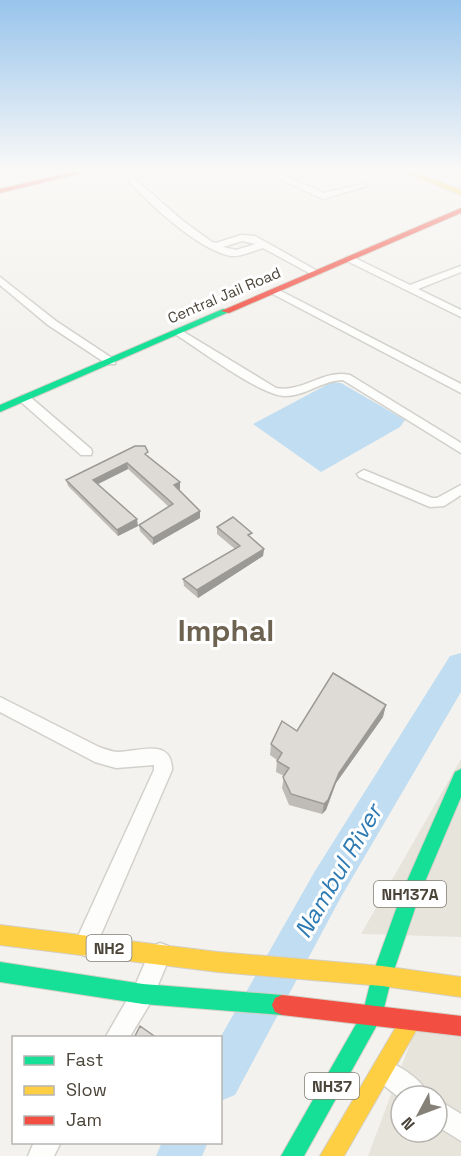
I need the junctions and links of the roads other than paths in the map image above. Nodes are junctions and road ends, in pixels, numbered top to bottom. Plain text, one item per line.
1 (185, 226) edge
2 (425, 226) edge
3 (350, 259) junction
4 (461, 269) edge
5 (316, 273) junction
6 (0, 280) edge
7 (410, 288) junction
8 (275, 291) junction
9 (461, 314) edge
10 (179, 332) junction
11 (111, 362) junction
12 (461, 389) edge
13 (25, 399) junction
14 (0, 410) edge
15 (461, 449) edge
16 (86, 452) dead end
17 (364, 474) dead end
18 (461, 489) edge
19 (0, 704) edge
20 (461, 777) edge
21 (0, 935) edge
22 (85, 945) junction
23 (160, 954) junction
24 (0, 972) edge
25 (382, 975) junction
26 (461, 987) edge
27 (143, 994) junction
28 (372, 1016) junction
29 (410, 1022) junction
30 (461, 1026) edge
31 (117, 1036) edge
32 (353, 1049) junction
33 (381, 1069) junction
34 (401, 1084) edge
35 (292, 1156) edge
36 (331, 1156) edge

1 - 5 street
2 - 3 main road, Central Jail Road
3 - 5 main road, Central Jail Road
3 - 7 street
4 - 7 street
5 - 8 main road, Central Jail Road
6 - 11 street
7 - 9 street
8 - 10 main road, Central Jail Road
8 - 12 street
10 - 11 main road, Central Jail Road
10 - 15 street
11 - 13 main road, Central Jail Road
13 - 14 main road, Central Jail Road
13 - 16 street
17 - 18 street
19 - 22 street
20 - 25 main road, NH137A
21 - 22 main road, NH2
22 - 23 main road, NH2
23 - 25 main road, NH2
23 - 27 street
24 - 27 main road, NH2
25 - 26 main road, NH2
25 - 28 main road, NH137A
27 - 28 main road, NH2
27 - 31 street
28 - 29 main road, NH2
28 - 32 main road, NH37
29 - 30 main road, NH2
29 - 33 main road, NH37
32 - 33 street
32 - 35 main road, NH37
33 - 34 street
33 - 36 main road, NH37

